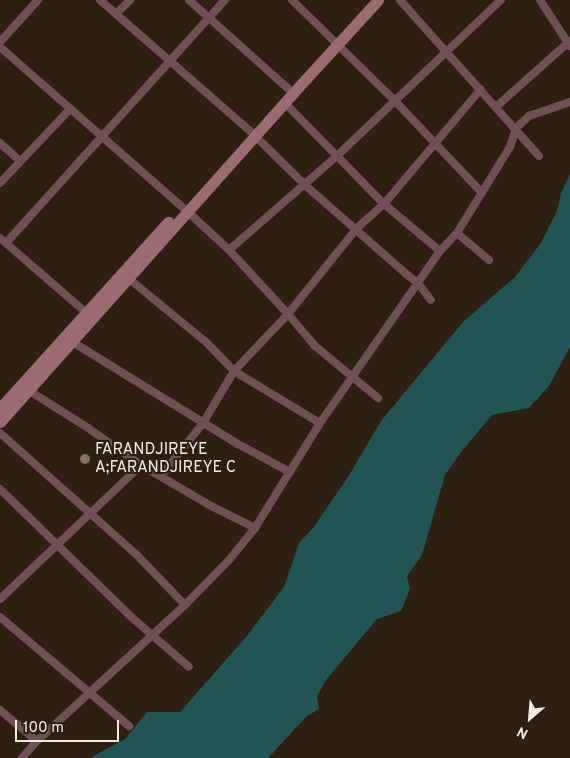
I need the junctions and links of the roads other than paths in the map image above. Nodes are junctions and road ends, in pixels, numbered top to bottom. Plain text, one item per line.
1 (38, 0) edge
2 (100, 0) edge
3 (130, 0) edge
4 (189, 0) edge
5 (225, 0) edge
6 (292, 0) edge
7 (368, 0) edge
8 (378, 0) edge
9 (400, 0) edge
10 (501, 0) edge
11 (540, 0) edge
12 (116, 14) junction
13 (209, 18) junction
14 (0, 42) edge
15 (335, 43) junction
16 (569, 43) edge
17 (0, 47) edge
18 (447, 50) junction
19 (169, 62) junction
20 (481, 89) junction
21 (290, 90) junction
22 (284, 102) junction
23 (396, 102) junction
24 (570, 102) edge
25 (497, 106) junction
26 (70, 109) junction
27 (516, 128) junction
28 (252, 133) junction
29 (102, 137) junction
30 (0, 143) edge
31 (435, 144) junction
32 (338, 155) junction
33 (539, 156) dead end
34 (20, 161) junction
35 (0, 183) edge
36 (305, 185) junction
37 (482, 193) junction
38 (384, 204) junction
39 (184, 209) junction
40 (356, 229) junction
41 (457, 233) junction
42 (3, 240) edge
43 (229, 250) junction
44 (440, 251) junction
45 (489, 260) dead end
46 (128, 278) junction
47 (418, 283) junction
48 (431, 300) dead end
49 (288, 314) junction
50 (88, 315) junction
51 (71, 342) junction
52 (234, 370) junction
53 (354, 377) junction
54 (28, 390) junction
55 (378, 398) dead end
56 (0, 408) edge
57 (0, 422) edge
58 (203, 423) junction
59 (320, 423) junction
60 (0, 433) edge
61 (141, 466) junction
62 (288, 472) junction
63 (161, 476) junction
64 (0, 489) edge
65 (90, 513) junction
66 (255, 528) junction
67 (59, 544) junction
68 (0, 599) edge
69 (185, 605) junction
70 (0, 617) edge
71 (152, 636) junction
72 (189, 667) dead end
73 (91, 691) junction
74 (0, 710) edge
75 (129, 726) dead end
76 (37, 741) junction
77 (22, 758) edge

1 - 14 street
2 - 12 street
3 - 12 street
4 - 13 street
5 - 13 street
6 - 15 street
7 - 15 street
8 - 15 street
9 - 18 street
10 - 18 street
11 - 16 street
12 - 19 street
13 - 19 street
13 - 21 street
15 - 21 street
15 - 23 street
16 - 25 street
17 - 26 street
18 - 20 street
18 - 23 street
19 - 28 street
19 - 29 street
20 - 25 street
20 - 31 street
21 - 22 street
21 - 28 street
22 - 28 street
22 - 32 street
23 - 31 street
23 - 32 street
24 - 27 street
25 - 27 street
26 - 29 street
26 - 34 street
27 - 33 street
27 - 37 street
28 - 36 street
28 - 39 street
29 - 39 street
29 - 42 street
30 - 34 street
31 - 37 street
31 - 38 street
32 - 36 street
32 - 38 street
34 - 35 street
36 - 40 street
36 - 43 street
37 - 41 street
38 - 40 street
38 - 44 street
39 - 43 street
39 - 46 street
39 - 50 street
40 - 47 street
40 - 49 street
41 - 44 street
41 - 45 street
42 - 50 street
43 - 49 street
44 - 47 street
46 - 50 street
46 - 52 street
47 - 48 street
47 - 53 street
49 - 52 street
49 - 53 street
50 - 51 street
50 - 56 street
51 - 54 street
51 - 58 street
52 - 58 street
52 - 59 street
53 - 55 street
53 - 59 street
54 - 57 street
54 - 61 street
58 - 62 street
58 - 63 street
59 - 62 street
60 - 65 street
61 - 63 street
61 - 65 street
62 - 66 street
63 - 66 street
64 - 67 street
65 - 67 street
65 - 69 street
66 - 69 street
67 - 68 street
67 - 71 street
69 - 71 street
70 - 73 street
71 - 72 street
71 - 73 street
73 - 75 street
73 - 76 street
74 - 76 street
76 - 77 street

